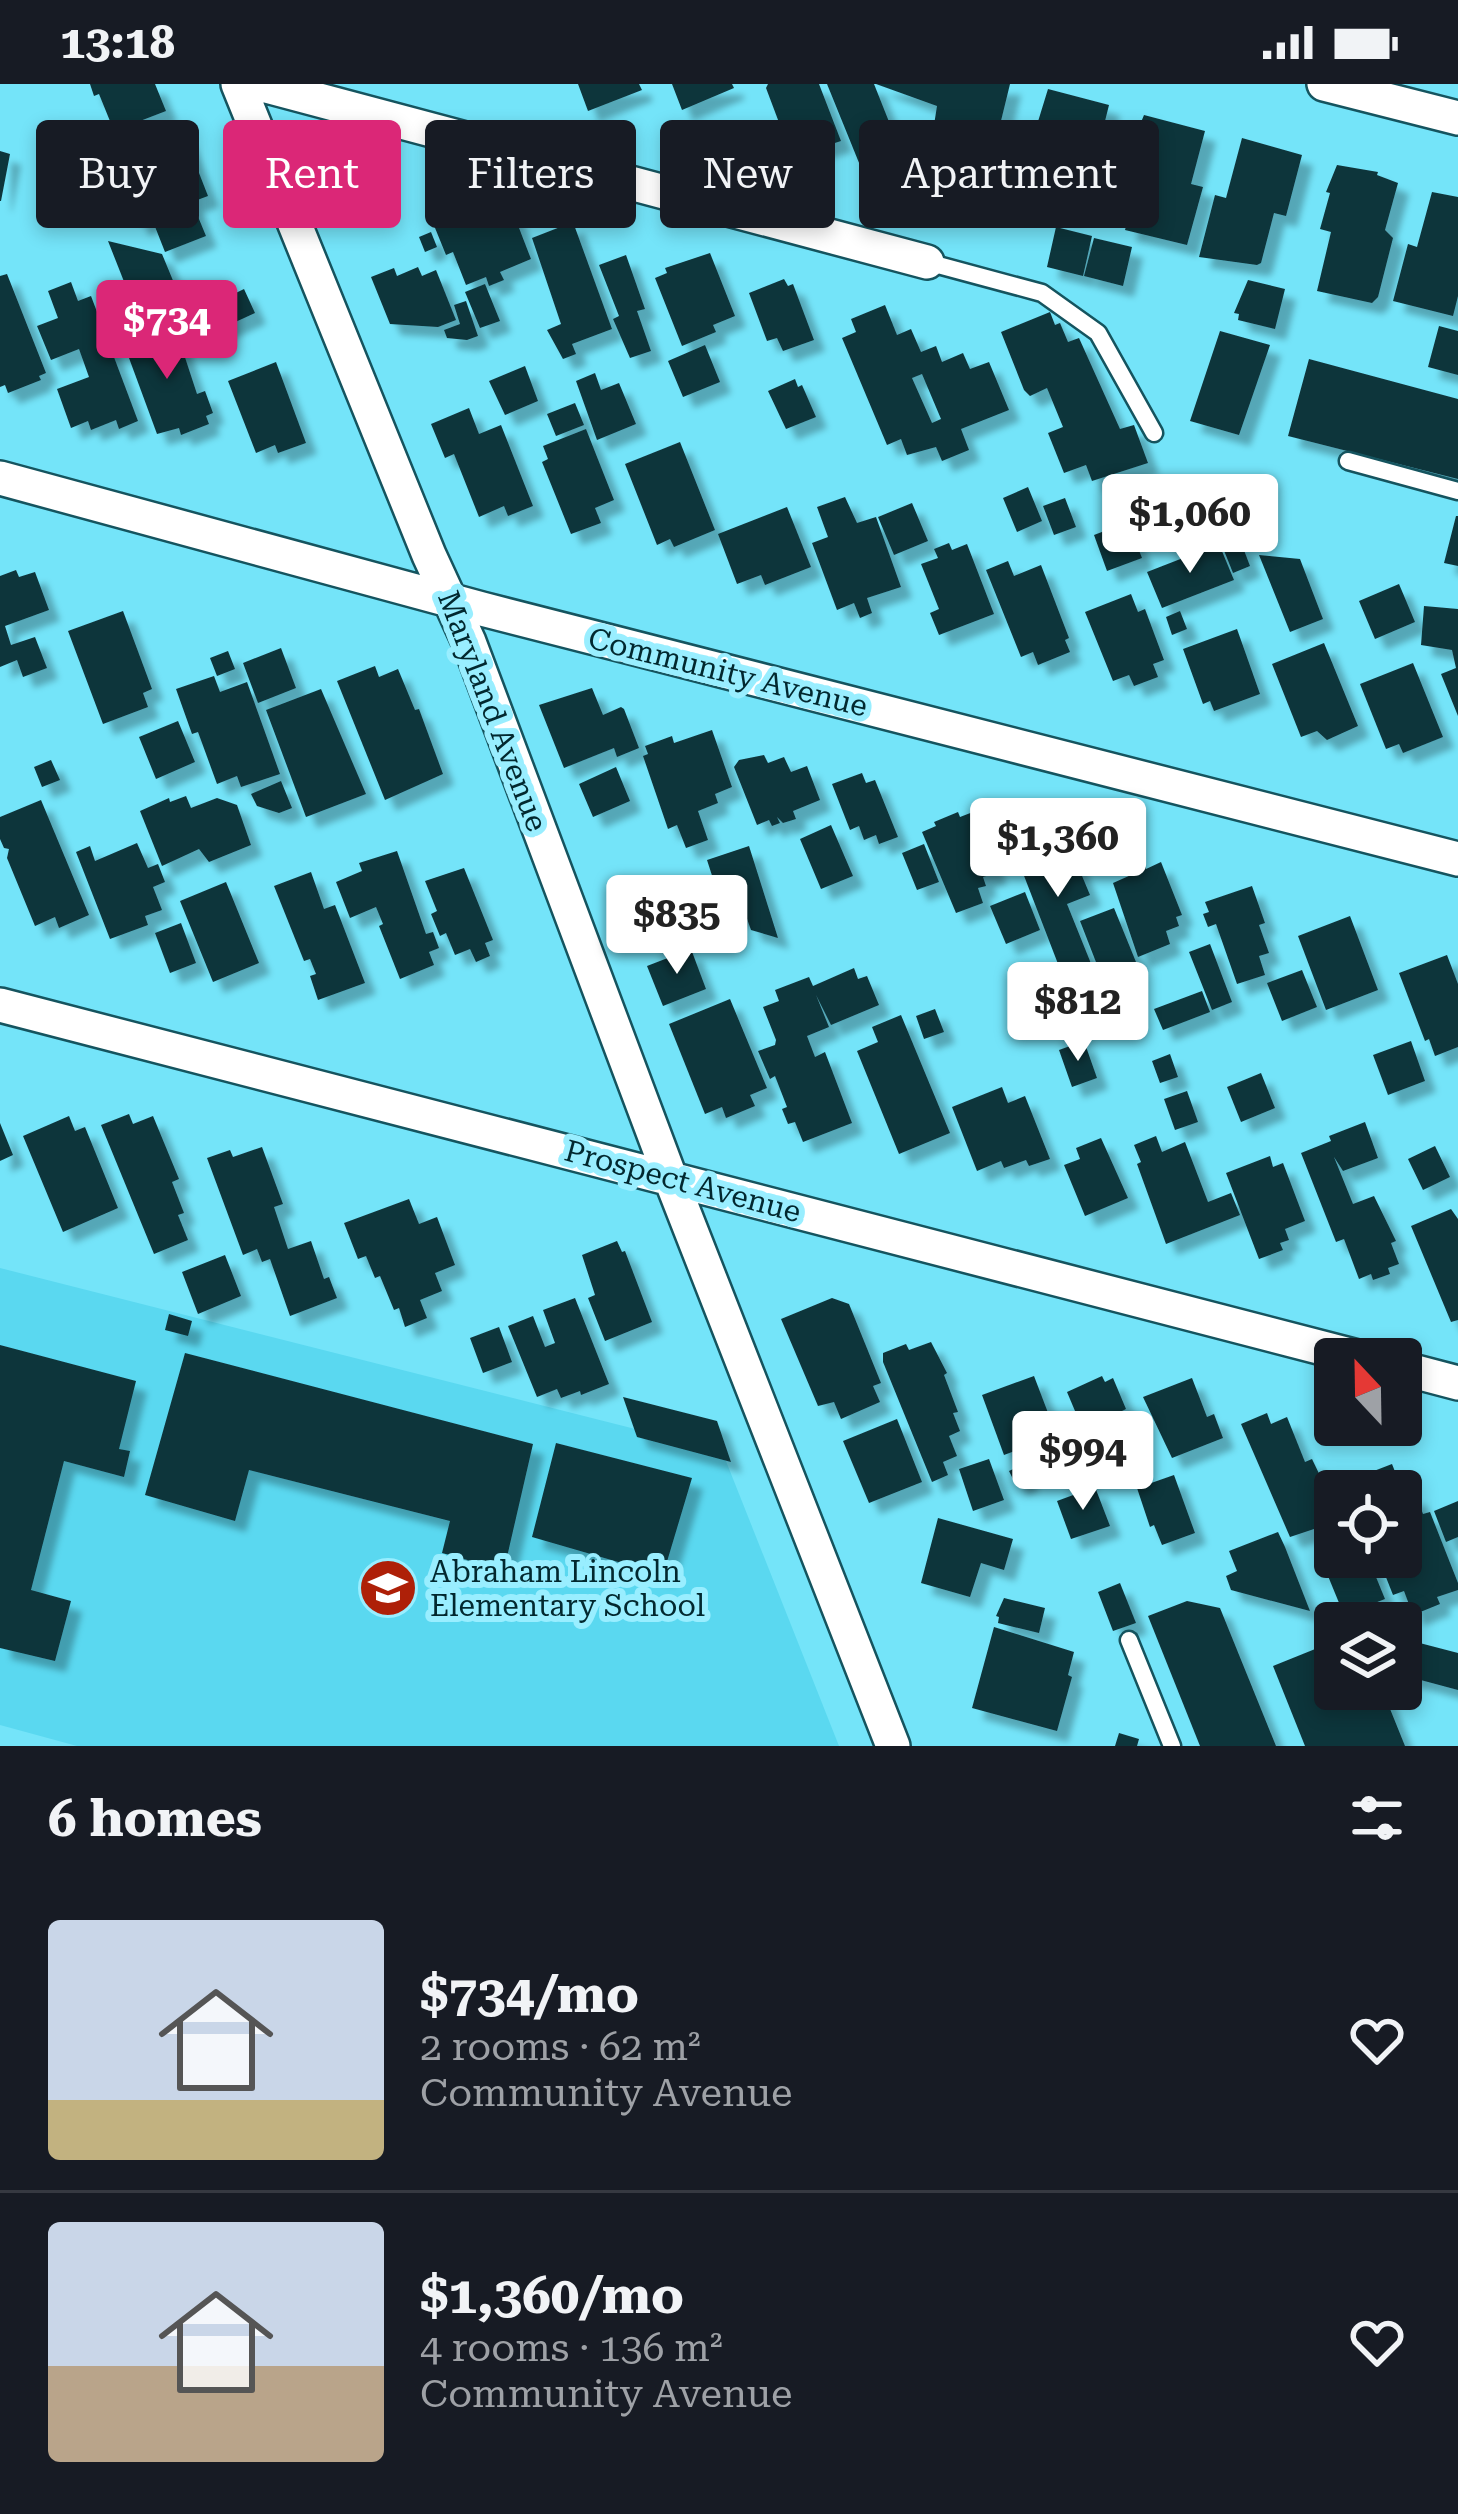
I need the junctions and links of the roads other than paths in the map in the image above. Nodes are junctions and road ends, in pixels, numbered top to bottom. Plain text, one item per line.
1 (238, 84) edge
2 (259, 84) edge
3 (1324, 84) edge
4 (1458, 118) edge
5 (927, 262) joint
6 (1154, 433) dead end
7 (1348, 461) dead end
8 (0, 478) edge
9 (1458, 491) edge
10 (452, 599) junction
11 (1458, 859) edge
12 (0, 1005) edge
13 (670, 1177) junction
14 (1314, 1346) edge
15 (1422, 1374) edge
16 (1458, 1383) edge
17 (1130, 1640) dead end
18 (893, 1746) edge
19 (1172, 1746) edge

1 - 10 street, Maryland Avenue
2 - 5 street
3 - 4 street
5 - 6 lane
7 - 9 lane
8 - 10 street, Community Avenue
10 - 11 street, Community Avenue
10 - 13 street, Maryland Avenue
12 - 13 street, Prospect Avenue
13 - 14 street, Prospect Avenue
13 - 18 street, Maryland Avenue
15 - 16 street
17 - 19 lane

